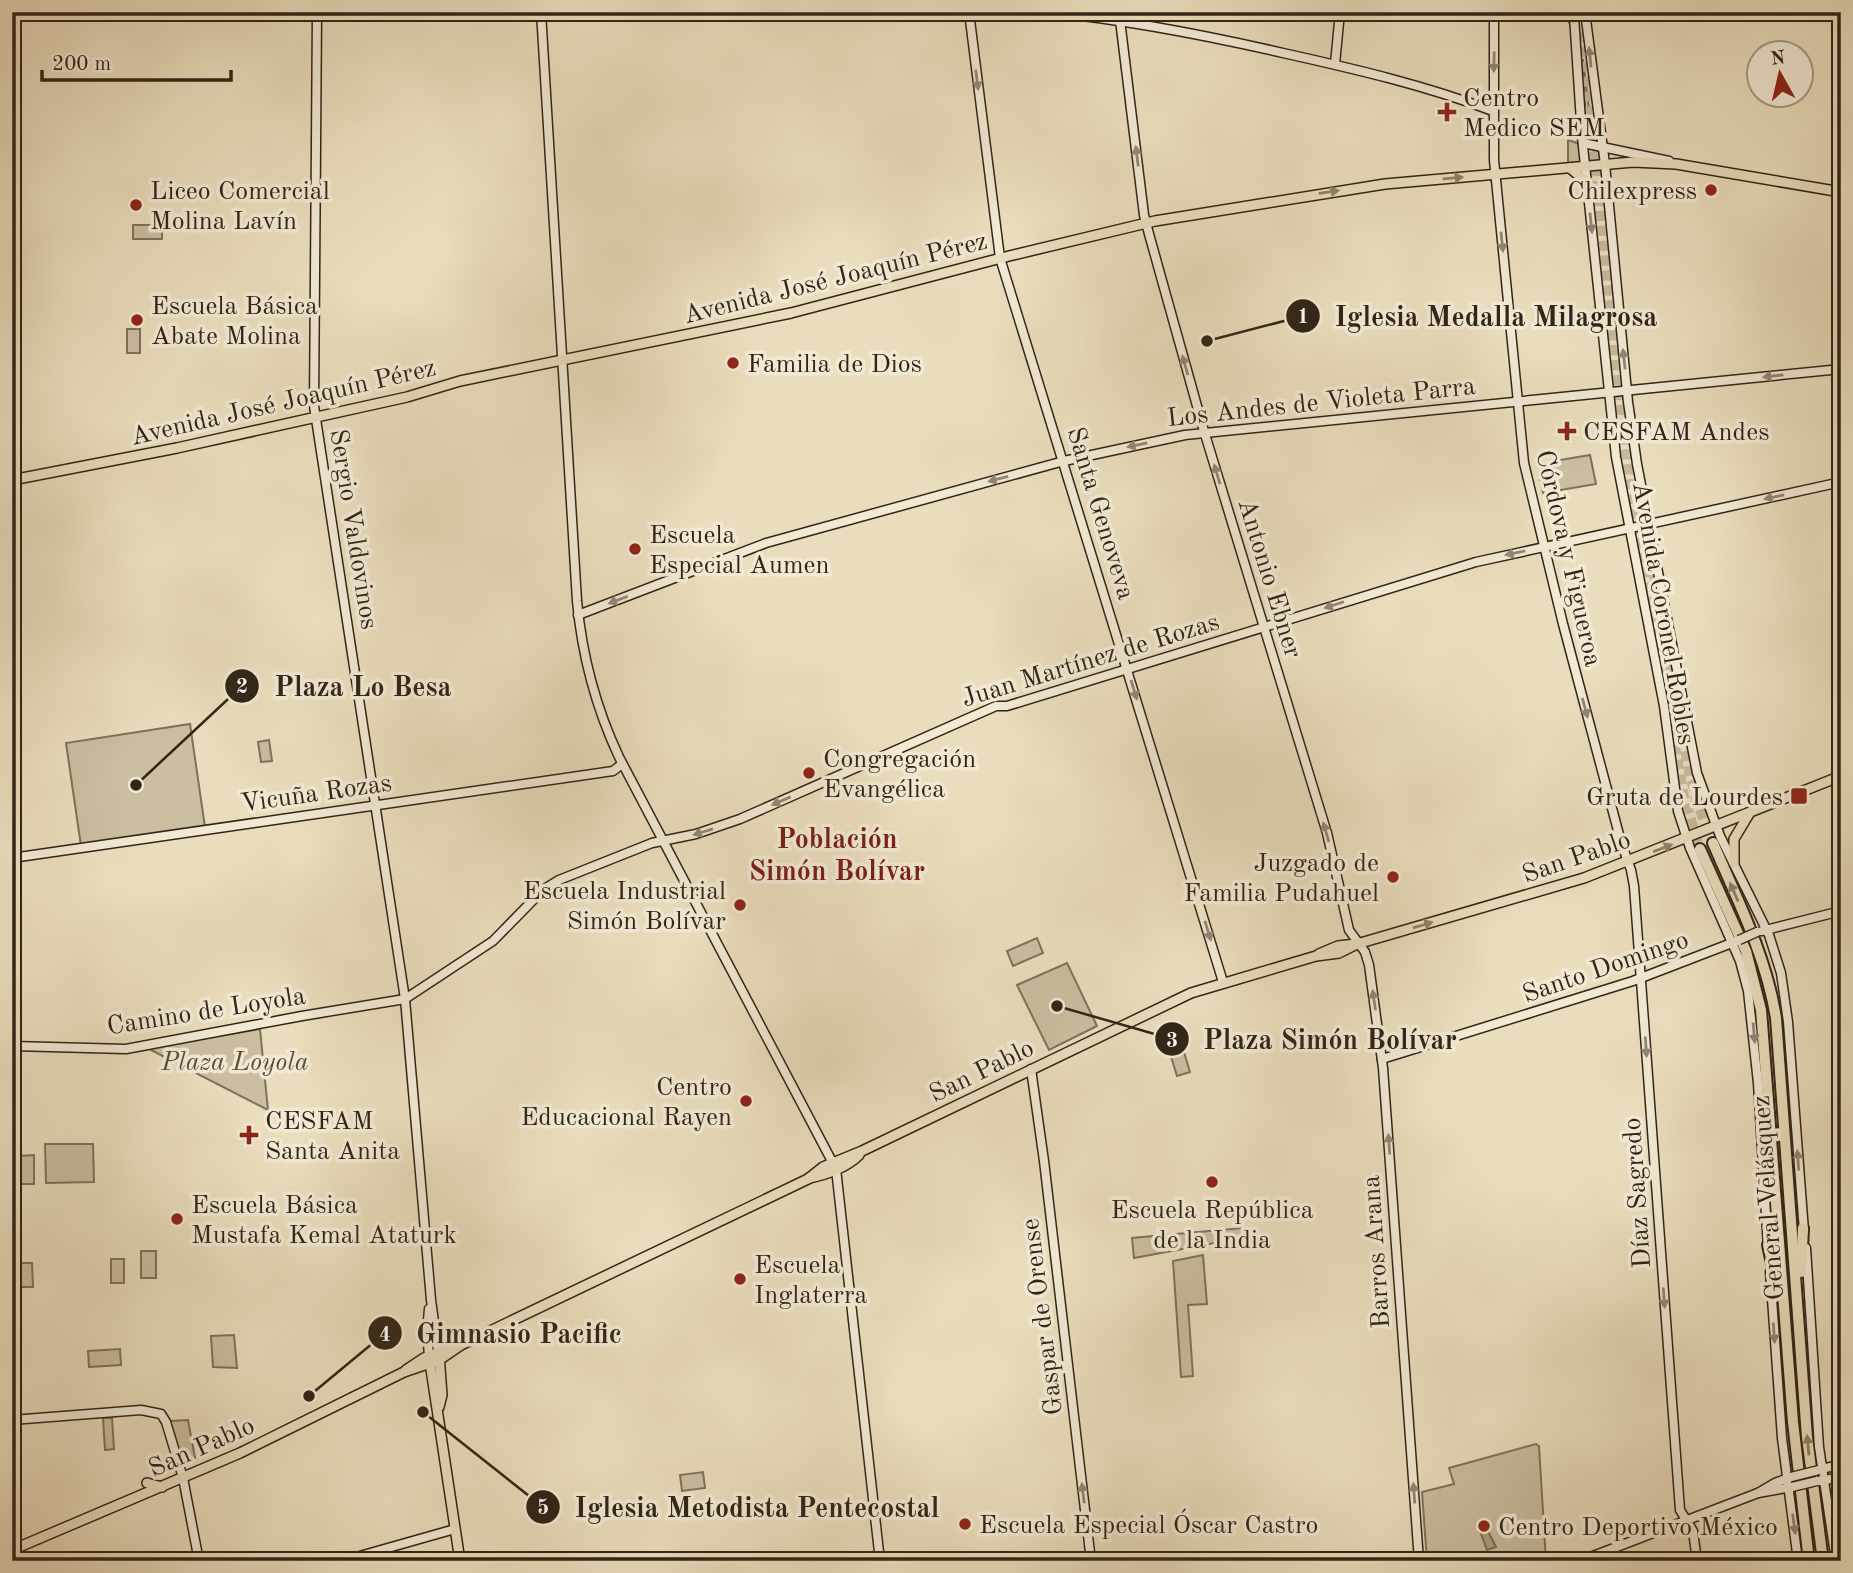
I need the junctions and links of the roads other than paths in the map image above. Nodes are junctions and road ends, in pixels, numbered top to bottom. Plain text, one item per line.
1 (317, 12) edge
2 (541, 12) edge
3 (969, 12) edge
4 (1048, 12) edge
5 (1340, 12) edge
6 (1494, 12) edge
7 (1585, 12) edge
8 (1065, 13) edge
9 (1573, 15) edge
10 (1120, 20) junction
11 (1335, 64) junction
12 (1493, 111) junction
13 (1583, 144) junction
14 (1603, 149) junction
15 (1605, 164) junction
16 (1676, 164) junction
17 (1586, 167) junction
18 (1570, 168) junction
19 (1496, 174) junction
20 (1587, 182) junction
21 (1841, 192) edge
22 (1146, 223) junction
23 (1000, 258) junction
24 (564, 360) junction
25 (1841, 369) edge
26 (1627, 390) junction
27 (1608, 392) junction
28 (1517, 401) junction
29 (316, 417) junction
30 (1204, 431) junction
31 (1064, 461) junction
32 (12, 480) edge
33 (1841, 482) edge
34 (1649, 525) junction
35 (1630, 528) junction
36 (1544, 547) junction
37 (578, 615) junction
38 (1264, 628) junction
39 (1128, 669) junction
40 (622, 764) junction
41 (1841, 776) edge
42 (376, 805) junction
43 (1750, 813) junction
44 (1716, 826) junction
45 (1687, 839) junction
46 (664, 841) junction
47 (1713, 843) tunnel mouth
48 (1700, 849) tunnel mouth
49 (12, 858) edge
50 (1628, 862) junction
51 (1734, 863) junction
52 (1841, 912) edge
53 (1766, 929) junction
54 (1736, 941) junction
55 (1357, 944) junction
56 (1642, 979) junction
57 (1223, 982) junction
58 (405, 999) junction
59 (12, 1046) edge
60 (1382, 1059) junction
61 (1031, 1069) junction
62 (835, 1165) junction
63 (1803, 1228) junction
64 (1768, 1245) junction
65 (1798, 1310) junction
66 (1786, 1325) junction
67 (434, 1358) junction
68 (12, 1420) edge
69 (1841, 1465) edge
70 (1820, 1469) junction
71 (1789, 1477) junction
72 (1841, 1477) edge
73 (183, 1478) junction
74 (1821, 1481) junction
75 (147, 1483) dead end
76 (162, 1487) junction
77 (1790, 1488) junction
78 (1758, 1493) junction
79 (1686, 1520) junction
80 (455, 1529) junction
81 (12, 1550) edge
82 (199, 1561) edge
83 (342, 1561) edge
84 (460, 1561) edge
85 (880, 1561) edge
86 (1091, 1561) edge
87 (1419, 1561) edge
88 (1580, 1561) edge
89 (1697, 1561) edge
90 (1798, 1561) edge
91 (1809, 1561) edge
92 (1823, 1561) edge
93 (1836, 1561) edge

1 - 29 street, Sergio Valdovinos
2 - 24 street
3 -> 23 street, Santa Genoveva
4 - 8 street
5 - 11 street
6 -> 12 street, Córdova y Figueroa
14 -> 7 street, Avenida Coronel Robles
8 - 10 street
9 - 13 street, Avenida Coronel Robles
10 - 11 street
22 -> 10 street, Antonio Ebner
11 - 12 street
12 - 19 street, Córdova y Figueroa
13 - 14 street
13 - 17 street, Avenida Coronel Robles
14 - 15 street, Avenida Coronel Robles
14 - 16 street
15 - 16 main road, Avenida José Joaquín Pérez
15 - 17 main road, Avenida José Joaquín Pérez
26 -> 15 street, Avenida Coronel Robles
16 - 21 main road, Avenida José Joaquín Pérez
17 - 18 main road, Avenida José Joaquín Pérez
17 - 20 street, Avenida Coronel Robles
18 - 19 main road, Avenida José Joaquín Pérez
18 - 20 main road
22 -> 19 main road, Avenida José Joaquín Pérez
19 -> 28 street, Córdova y Figueroa
20 -> 27 street, Avenida Coronel Robles
22 - 23 main road, Avenida José Joaquín Pérez
30 -> 22 street, Antonio Ebner
23 - 24 main road, Avenida José Joaquín Pérez
23 - 31 street, Santa Genoveva
24 - 29 main road, Avenida José Joaquín Pérez
24 - 37 street
25 -> 26 street, Los Andes de Violeta Parra
26 - 27 street, Los Andes de Violeta Parra
26 - 34 street, Avenida Coronel Robles
27 - 28 street, Los Andes de Violeta Parra
27 - 35 street, Avenida Coronel Robles
28 - 30 street, Los Andes de Violeta Parra
28 - 36 street, Córdova y Figueroa
29 - 32 main road, Avenida José Joaquín Pérez
29 - 42 street, Sergio Valdovinos
30 -> 31 street, Los Andes de Violeta Parra
38 -> 30 street, Antonio Ebner
31 -> 37 street, Los Andes de Violeta Parra
31 - 39 street, Santa Genoveva
33 -> 34 street, Juan Martínez de Rozas
34 - 35 street, Juan Martínez de Rozas
34 - 44 street, Avenida Coronel Robles
35 - 36 street, Juan Martínez de Rozas
35 - 45 street, Avenida Coronel Robles
36 -> 38 street, Juan Martínez de Rozas
36 -> 50 street, Córdova y Figueroa
37 - 40 street
38 - 39 street, Juan Martínez de Rozas
55 -> 38 street, Antonio Ebner
39 -> 46 street, Juan Martínez de Rozas
39 -> 57 street, Santa Genoveva
40 - 42 street, Vicuña Rozas
40 - 46 street
41 - 43 main road, San Pablo
42 - 49 street, Vicuña Rozas
42 - 58 street, Sergio Valdovinos
43 - 44 main road, San Pablo
43 - 51 main road
44 - 45 main road, San Pablo
44 - 51 street, Avenida Coronel Robles
50 -> 45 main road, San Pablo
45 - 54 street, Avenida Coronel Robles
46 - 58 street, Juan Martínez de Rozas
46 - 62 street
65 -> 47 highway, General Velásquez
48 - 66 highway, General Velásquez
55 -> 50 main road, San Pablo
50 - 56 street, Díaz Sagredo
51 - 53 street, Avenida Coronel Robles
52 - 53 street, Santo Domingo
53 - 54 street, Santo Domingo, bridge
63 -> 53 street, Avenida Coronel Robles
54 - 56 street, Santo Domingo
54 -> 64 street, Avenida Coronel Robles
55 - 57 main road, San Pablo
60 -> 55 street, Barros Arana
56 - 60 street, Santo Domingo
56 -> 79 street, Díaz Sagredo
57 - 61 main road, San Pablo
58 - 59 street, Camino de Loyola
58 - 67 street, Sergio Valdovinos
87 -> 60 street, Barros Arana
61 - 62 main road, San Pablo
86 -> 61 street, Gaspar de Orense
62 - 67 main road, San Pablo
62 - 85 street
63 - 65 highway
63 - 70 street, Avenida Coronel Robles
64 - 66 highway
64 -> 71 street, Avenida Coronel Robles
92 -> 65 highway, General Velásquez
66 - 91 highway, General Velásquez
67 - 73 main road, San Pablo
67 - 80 main road
68 - 73 street
69 - 70 street
70 - 71 street, bridge
70 - 74 street, Avenida Coronel Robles
71 - 77 street, Avenida Coronel Robles
71 - 78 street
72 - 74 street
73 - 76 main road, San Pablo
73 - 82 street
74 - 77 street, bridge
74 - 93 street, Avenida Coronel Robles
75 - 76 main road
76 - 81 main road, San Pablo
77 - 78 street
77 -> 90 street, Avenida Coronel Robles
78 - 79 street
79 - 88 street
79 - 89 street, Díaz Sagredo
80 - 83 street
80 - 84 main road

